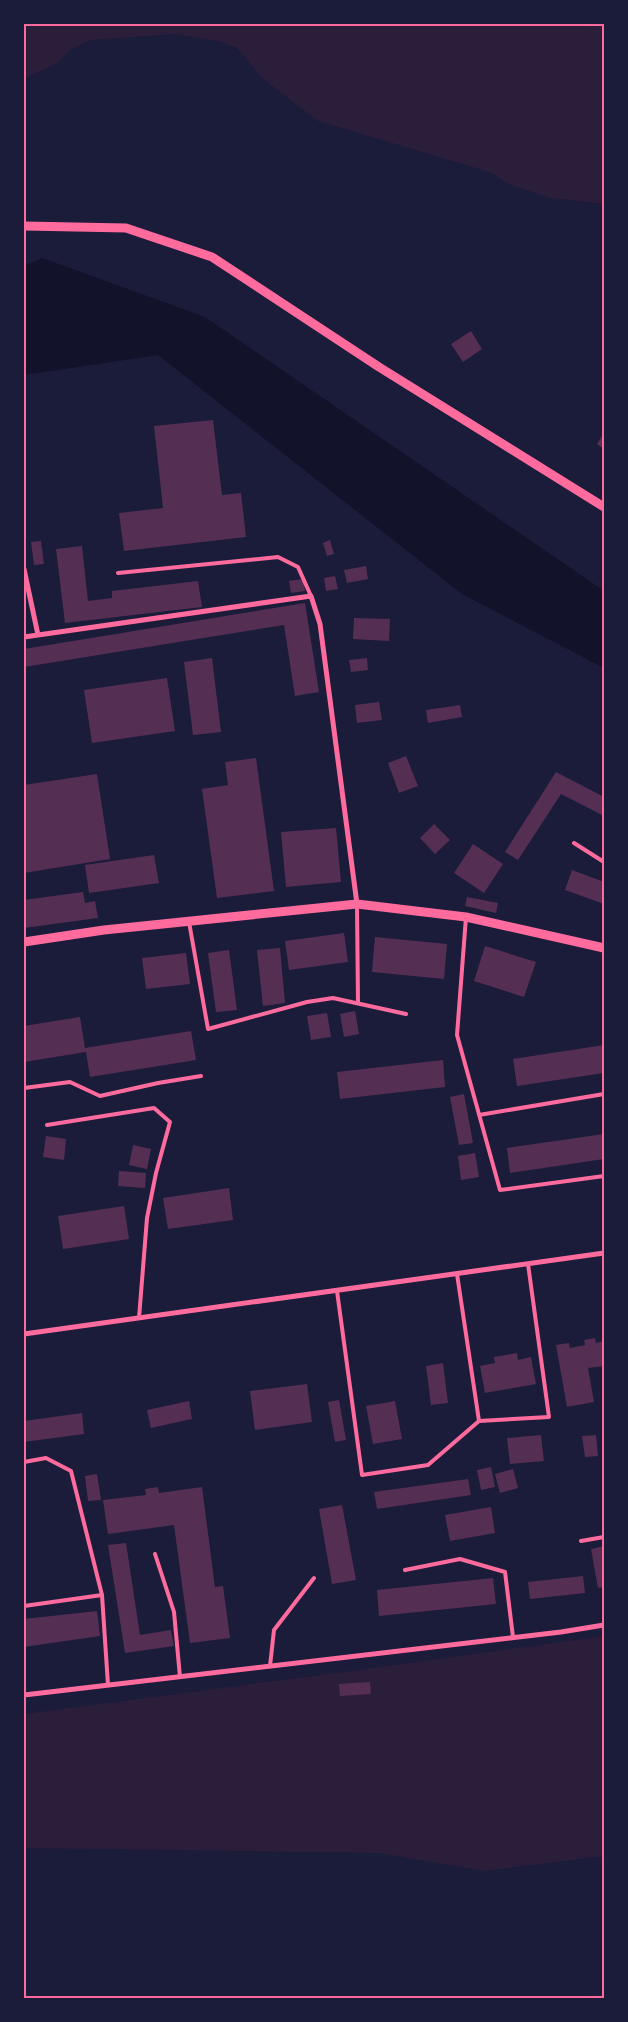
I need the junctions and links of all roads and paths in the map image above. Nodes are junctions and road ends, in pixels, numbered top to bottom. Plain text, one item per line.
1 (24, 226) edge
2 (604, 508) edge
3 (24, 569) edge
4 (118, 573) dead end
5 (311, 596) junction
6 (38, 635) junction
7 (24, 637) edge
8 (574, 844) dead end
9 (604, 862) edge
10 (357, 904) junction
11 (466, 917) junction
12 (189, 922) junction
13 (24, 942) edge
14 (604, 948) edge
15 (358, 1003) junction
16 (406, 1014) dead end
17 (202, 1076) dead end
18 (24, 1088) edge
19 (604, 1094) edge
20 (479, 1115) junction
21 (48, 1125) dead end
22 (604, 1176) edge
23 (604, 1253) edge
24 (528, 1264) junction
25 (457, 1274) junction
26 (337, 1291) junction
27 (139, 1318) junction
28 (24, 1334) edge
29 (479, 1421) junction
30 (24, 1462) edge
31 (604, 1537) edge
32 (581, 1541) dead end
33 (155, 1554) dead end
34 (405, 1570) dead end
35 (314, 1578) dead end
36 (102, 1595) junction
37 (24, 1606) edge
38 (604, 1624) edge
39 (513, 1637) junction
40 (270, 1666) junction
41 (180, 1677) junction
42 (108, 1685) junction
43 (24, 1695) edge

1 - 2 street
3 - 6 street
4 - 5 lane
5 - 6 street
5 - 10 street
6 - 7 street
8 - 9 lane
10 - 11 street
10 - 12 street
10 - 15 lane
11 - 14 street
11 - 20 lane
12 - 13 street
12 - 15 lane
15 - 16 lane
17 - 18 lane
19 - 20 lane
20 - 22 lane
21 - 27 lane
23 - 24 street
24 - 25 street
24 - 29 lane
25 - 26 street
25 - 29 lane
26 - 27 street
26 - 29 lane
27 - 28 street
30 - 36 lane
31 - 32 lane
33 - 41 lane
34 - 39 lane
35 - 40 lane
36 - 37 lane
36 - 42 lane
38 - 39 street
39 - 40 street
40 - 41 street
41 - 42 street
42 - 43 street

